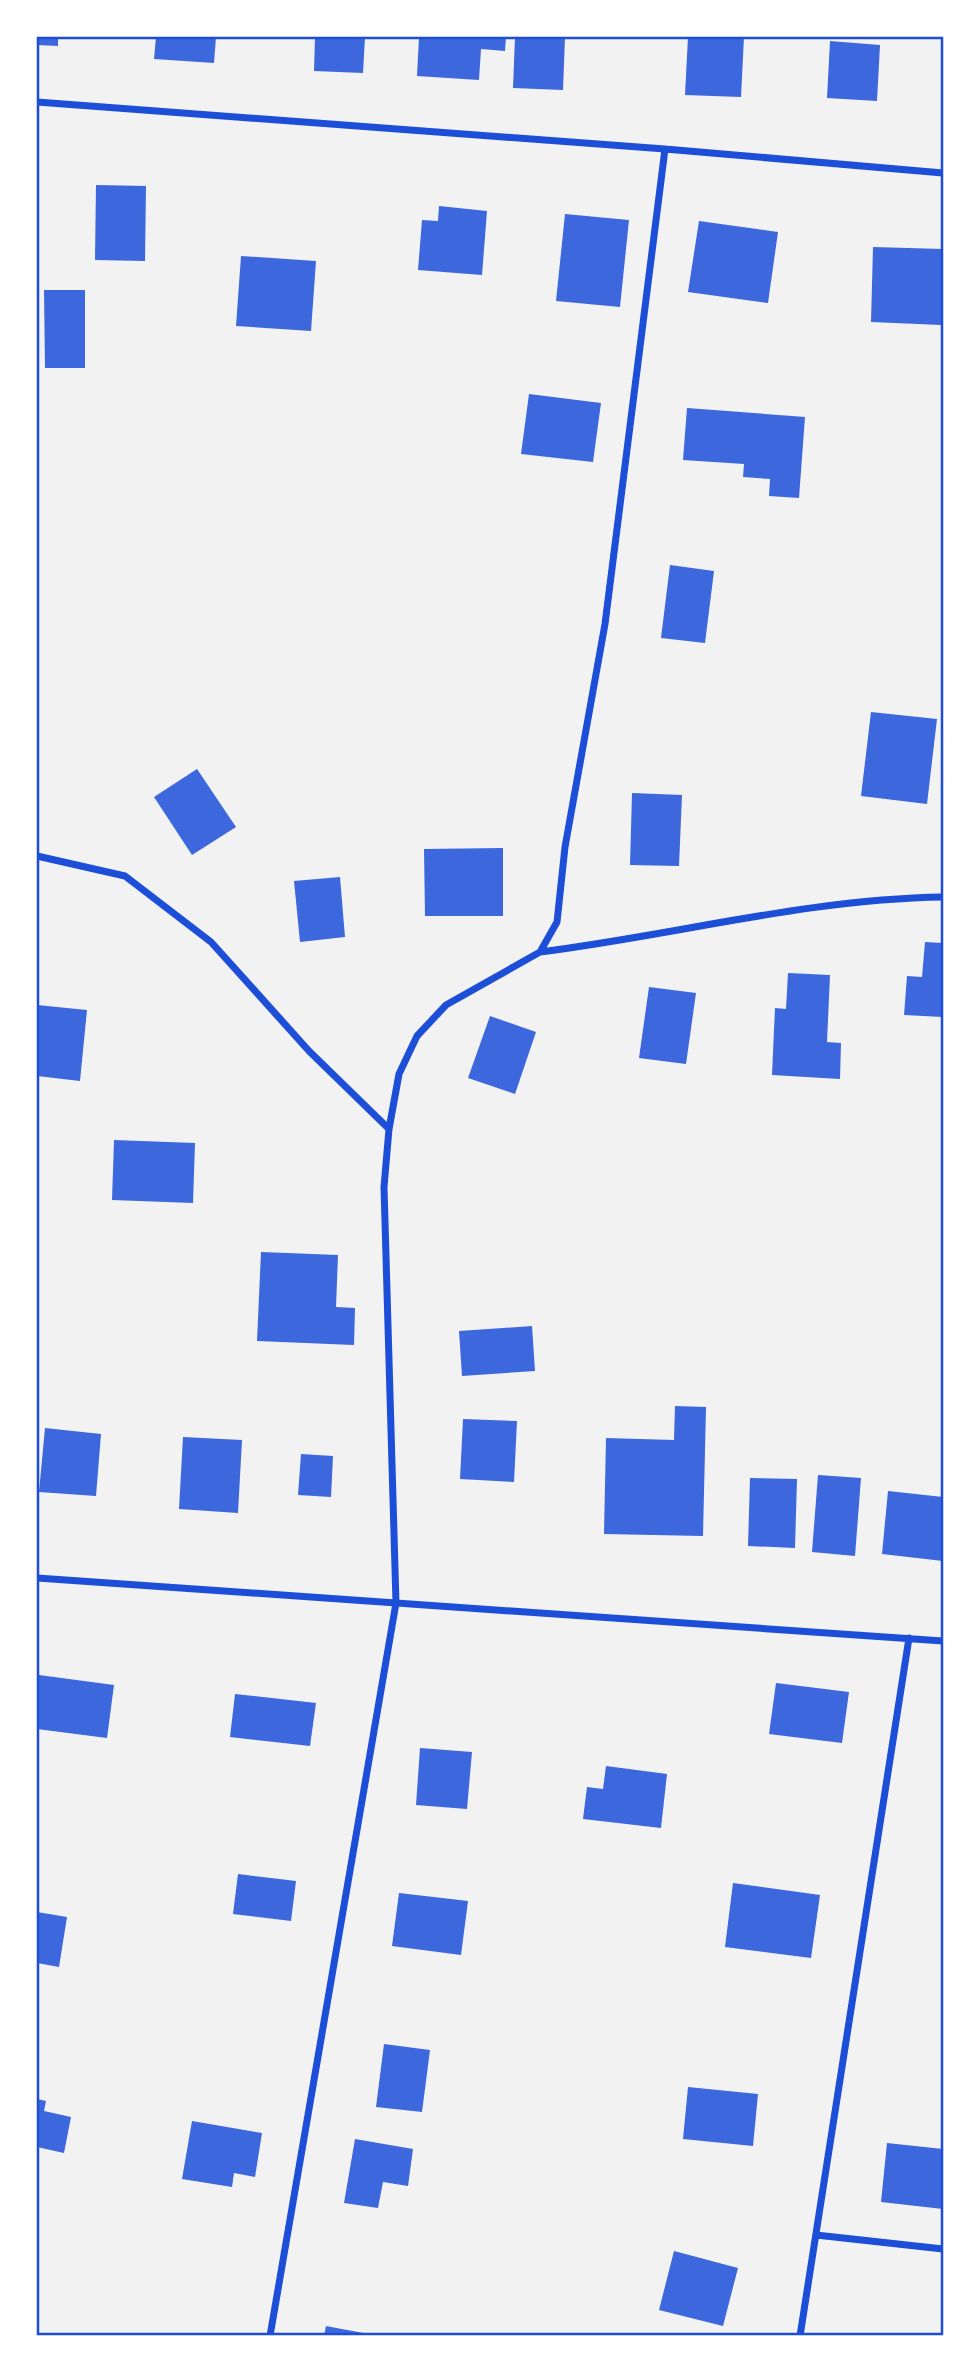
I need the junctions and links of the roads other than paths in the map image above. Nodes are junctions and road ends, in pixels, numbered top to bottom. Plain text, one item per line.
1 (37, 102) edge
2 (665, 149) junction
3 (943, 173) edge
4 (37, 856) edge
5 (943, 897) edge
6 (540, 952) junction
7 (390, 1129) junction
8 (37, 1578) edge
9 (396, 1603) junction
10 (909, 1638) junction
11 (943, 1640) edge
12 (816, 2235) junction
13 (943, 2249) edge
14 (270, 2336) edge
15 (800, 2336) edge

1 - 2 street
2 - 3 street
2 - 6 street
4 - 7 street
5 - 6 street
6 - 7 street
7 - 9 street
8 - 9 street
9 - 10 street
9 - 14 street
10 - 11 street
10 - 12 street
12 - 13 street
12 - 15 street

